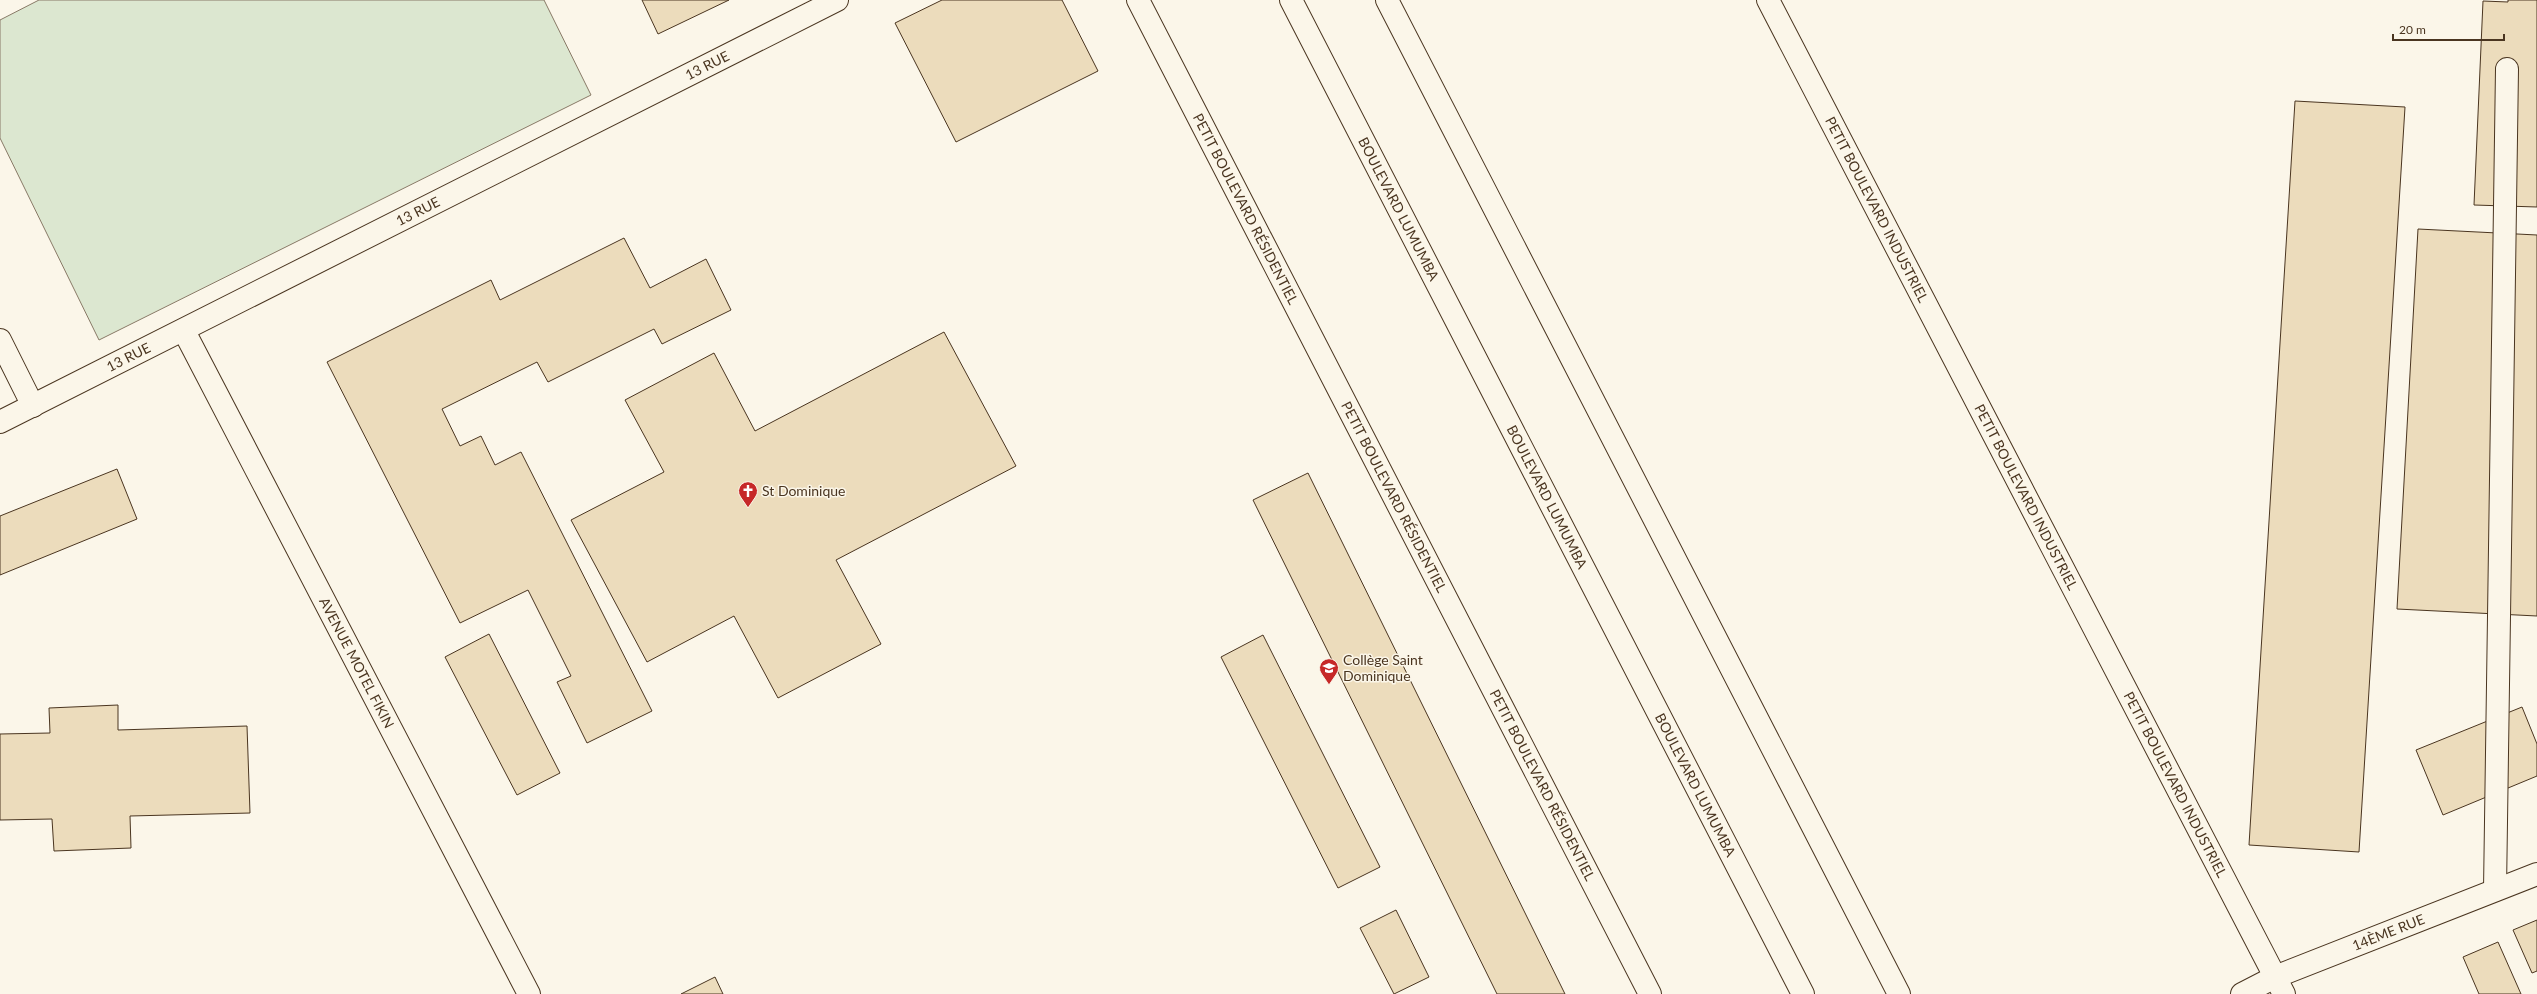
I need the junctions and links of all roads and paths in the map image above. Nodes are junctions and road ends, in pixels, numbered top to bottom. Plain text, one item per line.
1 (837, 0) edge
2 (1138, 0) edge
3 (1290, 0) edge
4 (1387, 0) edge
5 (1768, 0) edge
6 (2507, 69) dead end
7 (184, 331) junction
8 (0, 340) edge
9 (33, 406) junction
10 (0, 422) edge
11 (2537, 874) edge
12 (2495, 890) junction
13 (2279, 985) edge
14 (529, 994) edge
15 (1650, 994) edge
16 (1803, 994) edge
17 (1899, 994) edge
18 (2242, 994) edge

1 - 7 main road, 13 RUE
2 - 15 main road, PETIT BOULEVARD RÉSIDENTIEL
3 - 16 main road, BOULEVARD LUMUMBA
4 - 17 main road
5 - 13 main road, PETIT BOULEVARD INDUSTRIEL
6 - 12 main road
7 - 9 main road, 13 RUE
7 - 14 main road, AVENUE MOTEL FIKIN
8 - 9 main road
9 - 10 main road, 13 RUE
11 - 12 main road, 14ÈME RUE
12 - 13 main road, 14ÈME RUE
13 - 18 main road, 14ÈME RUE

